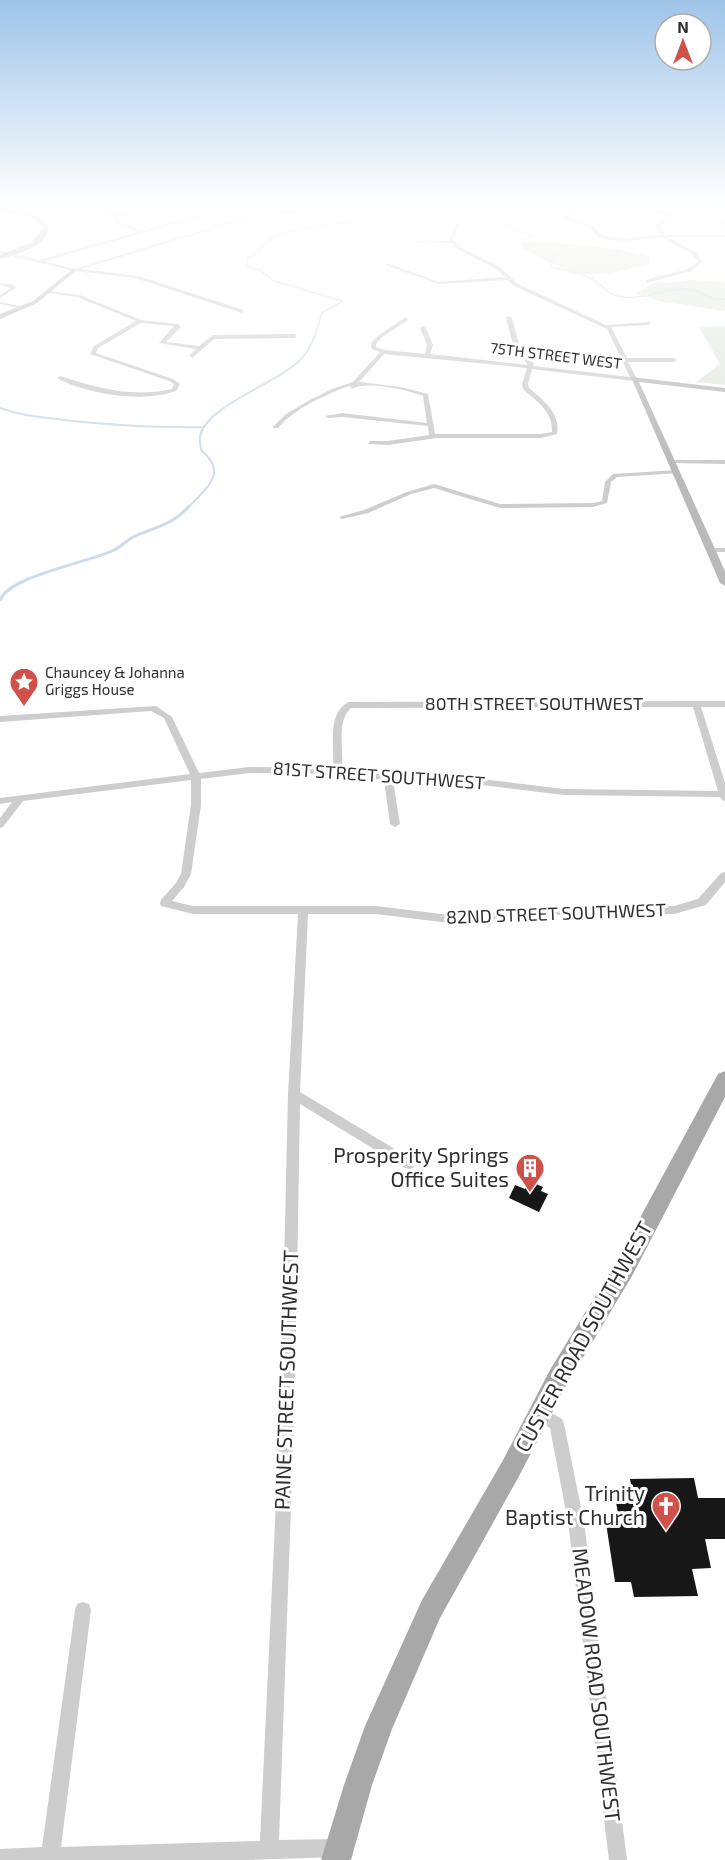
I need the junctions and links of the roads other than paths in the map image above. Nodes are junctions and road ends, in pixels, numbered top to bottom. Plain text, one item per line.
1 (51, 290) edge
2 (176, 290) edge
3 (527, 290) edge
4 (48, 292) junction
5 (0, 303) edge
6 (23, 308) junction
7 (242, 311) dead end
8 (0, 317) edge
9 (509, 318) dead end
10 (406, 319) dead end
11 (140, 321) junction
12 (650, 323) dead end
13 (607, 326) junction
14 (423, 328) dead end
15 (294, 336) dead end
16 (199, 348) junction
17 (383, 352) junction
18 (427, 355) junction
19 (192, 356) dead end
20 (626, 360) junction
21 (675, 360) dead end
22 (531, 367) junction
23 (60, 378) dead end
24 (634, 379) junction
25 (353, 384) junction
26 (725, 390) edge
27 (328, 416) dead end
28 (431, 425) junction
29 (277, 426) dead end
30 (432, 436) junction
31 (371, 443) dead end
32 (672, 462) junction
33 (725, 462) edge
34 (677, 472) junction
35 (342, 517) dead end
36 (711, 550) junction
37 (725, 550) edge
38 (725, 583) edge
39 (696, 704) junction
40 (725, 704) edge
41 (0, 719) edge
42 (337, 771) junction
43 (196, 777) junction
44 (388, 778) junction
45 (724, 796) edge
46 (20, 799) junction
47 (0, 801) edge
48 (395, 824) dead end
49 (0, 825) edge
50 (725, 875) edge
51 (303, 911) junction
52 (725, 1079) edge
53 (294, 1094) junction
54 (409, 1164) dead end
55 (539, 1413) junction
56 (83, 1610) dead end
57 (269, 1850) junction
58 (337, 1854) edge
59 (50, 1857) junction
60 (0, 1858) edge
61 (618, 1860) edge

1 - 4 street
2 - 7 street
3 - 13 street
4 - 6 street
4 - 11 street
5 - 6 street
6 - 8 street
9 - 22 street
10 - 17 street
11 - 16 street
11 - 23 street
12 - 13 street
13 - 20 street
14 - 18 street
15 - 16 street
16 - 19 street
17 - 18 street, 75TH STREET WEST
17 - 25 street
18 - 22 street, 75TH STREET WEST
20 - 21 street
20 - 24 street
22 - 24 street, 75TH STREET WEST
22 - 30 street
24 - 26 street, 75TH STREET WEST
24 - 32 street
25 - 28 street
25 - 29 street
27 - 28 street
28 - 30 street
30 - 31 street
32 - 33 street
32 - 34 street
34 - 35 street
34 - 36 street
36 - 37 street
36 - 38 street
39 - 40 street, 80TH STREET SOUTHWEST
39 - 42 street, 80TH STREET SOUTHWEST
39 - 45 street
41 - 43 street
42 - 43 street, 81ST STREET SOUTHWEST
42 - 44 street, 81ST STREET SOUTHWEST
43 - 46 street, 81ST STREET SOUTHWEST
43 - 51 street, 82ND STREET SOUTHWEST
44 - 45 street, 81ST STREET SOUTHWEST
44 - 48 street
46 - 47 street, 81ST STREET SOUTHWEST
46 - 49 street
50 - 51 street, 82ND STREET SOUTHWEST
51 - 53 street, PAINE STREET SOUTHWEST
52 - 55 main road, CUSTER ROAD SOUTHWEST
53 - 54 street
53 - 57 street, PAINE STREET SOUTHWEST
55 - 58 main road, CUSTER ROAD SOUTHWEST
55 - 61 street, MEADOW ROAD SOUTHWEST
56 - 59 street
57 - 58 street
57 - 59 street
59 - 60 street

